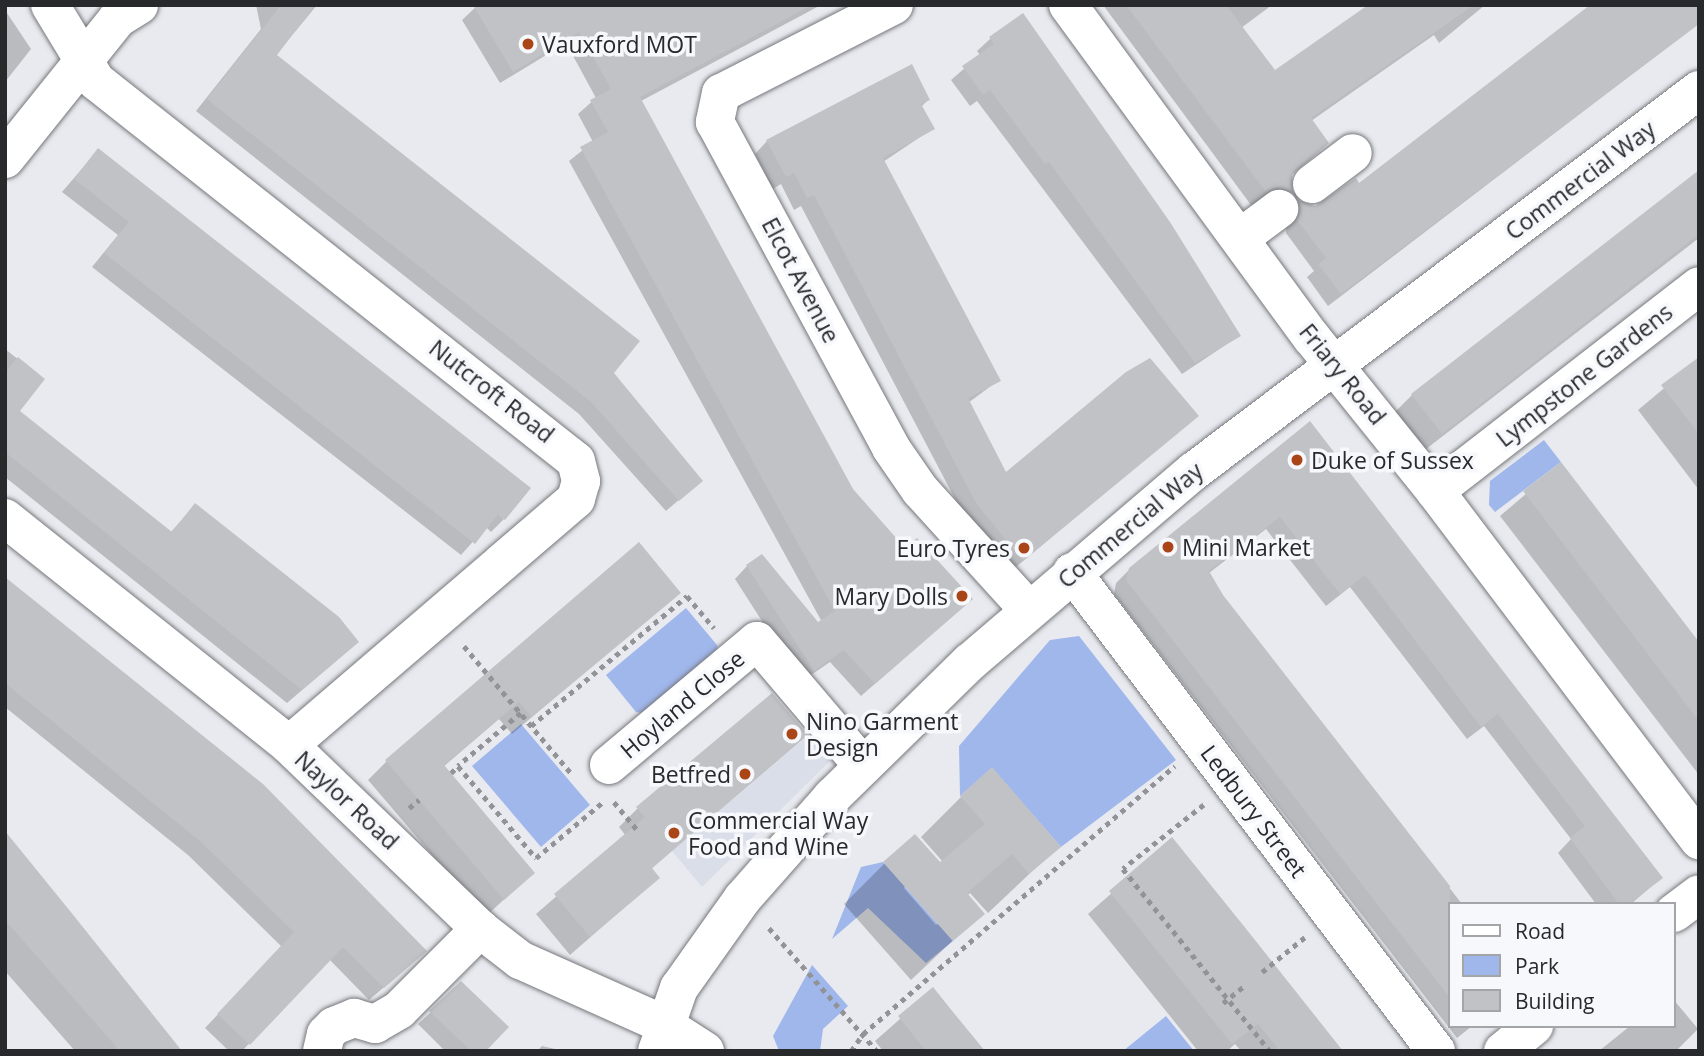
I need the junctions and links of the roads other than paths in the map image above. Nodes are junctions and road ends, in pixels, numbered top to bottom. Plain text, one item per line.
1 (50, 5) edge
2 (139, 5) edge
3 (894, 5) edge
4 (1081, 10) edge
5 (83, 60) junction
6 (1699, 90) edge
7 (1353, 153) dead end
8 (5, 159) edge
9 (1312, 184) dead end
10 (1279, 209) dead end
11 (1240, 238) junction
12 (1699, 286) edge
13 (1336, 364) junction
14 (1436, 491) junction
15 (5, 518) edge
16 (1072, 572) junction
17 (1029, 610) junction
18 (289, 746) junction
19 (863, 766) junction
20 (609, 781) road end
21 (1699, 840) edge
22 (1699, 894) edge
23 (1676, 911) edge
24 (480, 929) junction
25 (1532, 1028) edge
26 (660, 1038) edge
27 (322, 1051) edge
28 (705, 1051) edge
29 (1436, 1051) edge
30 (1503, 1051) edge

1 - 5 street
2 - 5 street
3 - 17 street, Elcot Avenue
4 - 11 street, Friary Road
5 - 8 street
5 - 18 street, Nutcroft Road
6 - 13 street, Commercial Way
7 - 9 street
10 - 11 street
11 - 13 street, Friary Road
12 - 14 street, Lympstone Gardens
13 - 14 street, Friary Road
13 - 16 street, Commercial Way
14 - 21 street, Friary Road
15 - 18 street, Naylor Road
16 - 17 street, Commercial Way
16 - 29 street, Ledbury Street
17 - 19 street, Commercial Way
18 - 24 street, Naylor Road
19 - 20 street, Hoyland Close
19 - 26 street, Commercial Way
22 - 23 street
24 - 26 street, Naylor Road
24 - 27 street
25 - 30 street
26 - 28 street, Naylor Road

